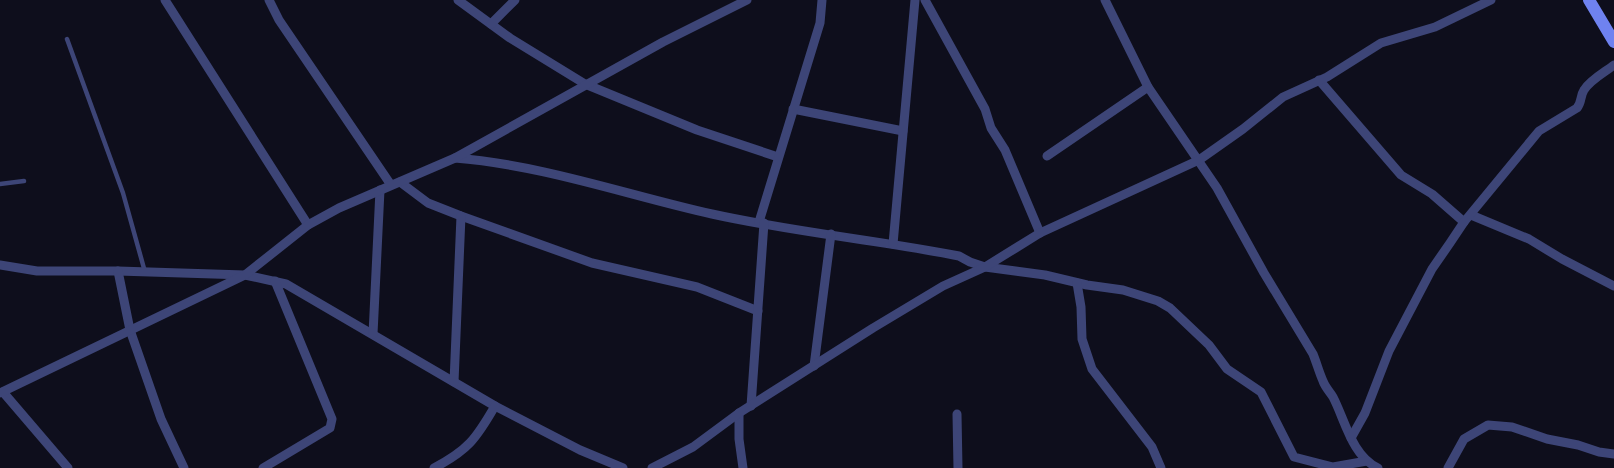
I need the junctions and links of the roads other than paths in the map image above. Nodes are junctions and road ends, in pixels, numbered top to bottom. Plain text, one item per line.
1 (165, 0) edge
2 (269, 0) edge
3 (458, 0) edge
4 (515, 0) edge
5 (747, 0) edge
6 (822, 0) edge
7 (915, 0) edge
8 (925, 0) edge
9 (1105, 0) edge
10 (1491, 0) edge
11 (1589, 0) edge
12 (491, 24) junction
13 (67, 39) dead end
14 (1614, 42) edge
15 (1614, 65) edge
16 (1319, 80) junction
17 (585, 84) junction
18 (1148, 87) junction
19 (793, 109) junction
20 (903, 131) junction
21 (1047, 156) dead end
22 (455, 158) junction
23 (778, 158) junction
24 (1199, 160) junction
25 (24, 182) dead end
26 (395, 183) junction
27 (0, 184) edge
28 (380, 190) junction
29 (461, 216) junction
30 (1468, 218) junction
31 (761, 222) junction
32 (308, 225) junction
33 (1040, 233) junction
34 (831, 234) junction
35 (893, 244) junction
36 (0, 265) edge
37 (985, 267) junction
38 (118, 271) junction
39 (145, 272) junction
40 (245, 275) junction
41 (275, 281) junction
42 (1077, 283) junction
43 (1614, 286) edge
44 (758, 311) junction
45 (130, 330) junction
46 (373, 334) junction
47 (814, 366) junction
48 (454, 382) junction
49 (1, 393) edge
50 (495, 406) junction
51 (751, 406) junction
52 (739, 413) junction
53 (957, 414) dead end
54 (1351, 438) junction
55 (1614, 454) edge
56 (1367, 460) junction
57 (68, 468) edge
58 (184, 468) edge
59 (263, 468) edge
60 (434, 468) edge
61 (623, 468) edge
62 (652, 468) edge
63 (743, 468) edge
64 (958, 468) edge
65 (1161, 468) edge
66 (1378, 468) edge
67 (1448, 468) edge

1 - 32 street
2 - 26 street
3 - 12 street
4 - 12 street
5 - 17 street
6 - 19 street
7 - 20 street
8 - 33 street
9 - 18 street
10 - 16 street
11 - 14 street
12 - 17 street
13 - 39 lane
15 - 30 street
16 - 24 street
16 - 30 street
17 - 22 street
17 - 23 street
18 - 21 street
18 - 24 street
19 - 20 street
19 - 23 street
20 - 35 street
22 - 26 street
22 - 31 street
23 - 31 street
24 - 33 street
24 - 54 street
25 - 27 lane
26 - 28 street
26 - 29 street
28 - 32 street
28 - 46 street
29 - 44 street
29 - 48 street
30 - 43 street
30 - 54 street
31 - 34 street
31 - 44 street
32 - 40 street
33 - 37 street
34 - 35 street
34 - 47 street
35 - 37 street
36 - 38 street
37 - 42 street
37 - 47 street
38 - 39 street
38 - 45 street
39 - 40 street
40 - 41 street
40 - 45 street
41 - 46 street
41 - 59 street
42 - 56 street
42 - 65 street
44 - 51 street
45 - 49 street
45 - 58 street
46 - 48 street
47 - 51 street
48 - 50 street
49 - 57 street
50 - 60 street
50 - 61 street
51 - 52 street
52 - 62 street
52 - 63 street
53 - 64 street
54 - 56 street
55 - 67 street
56 - 66 street

